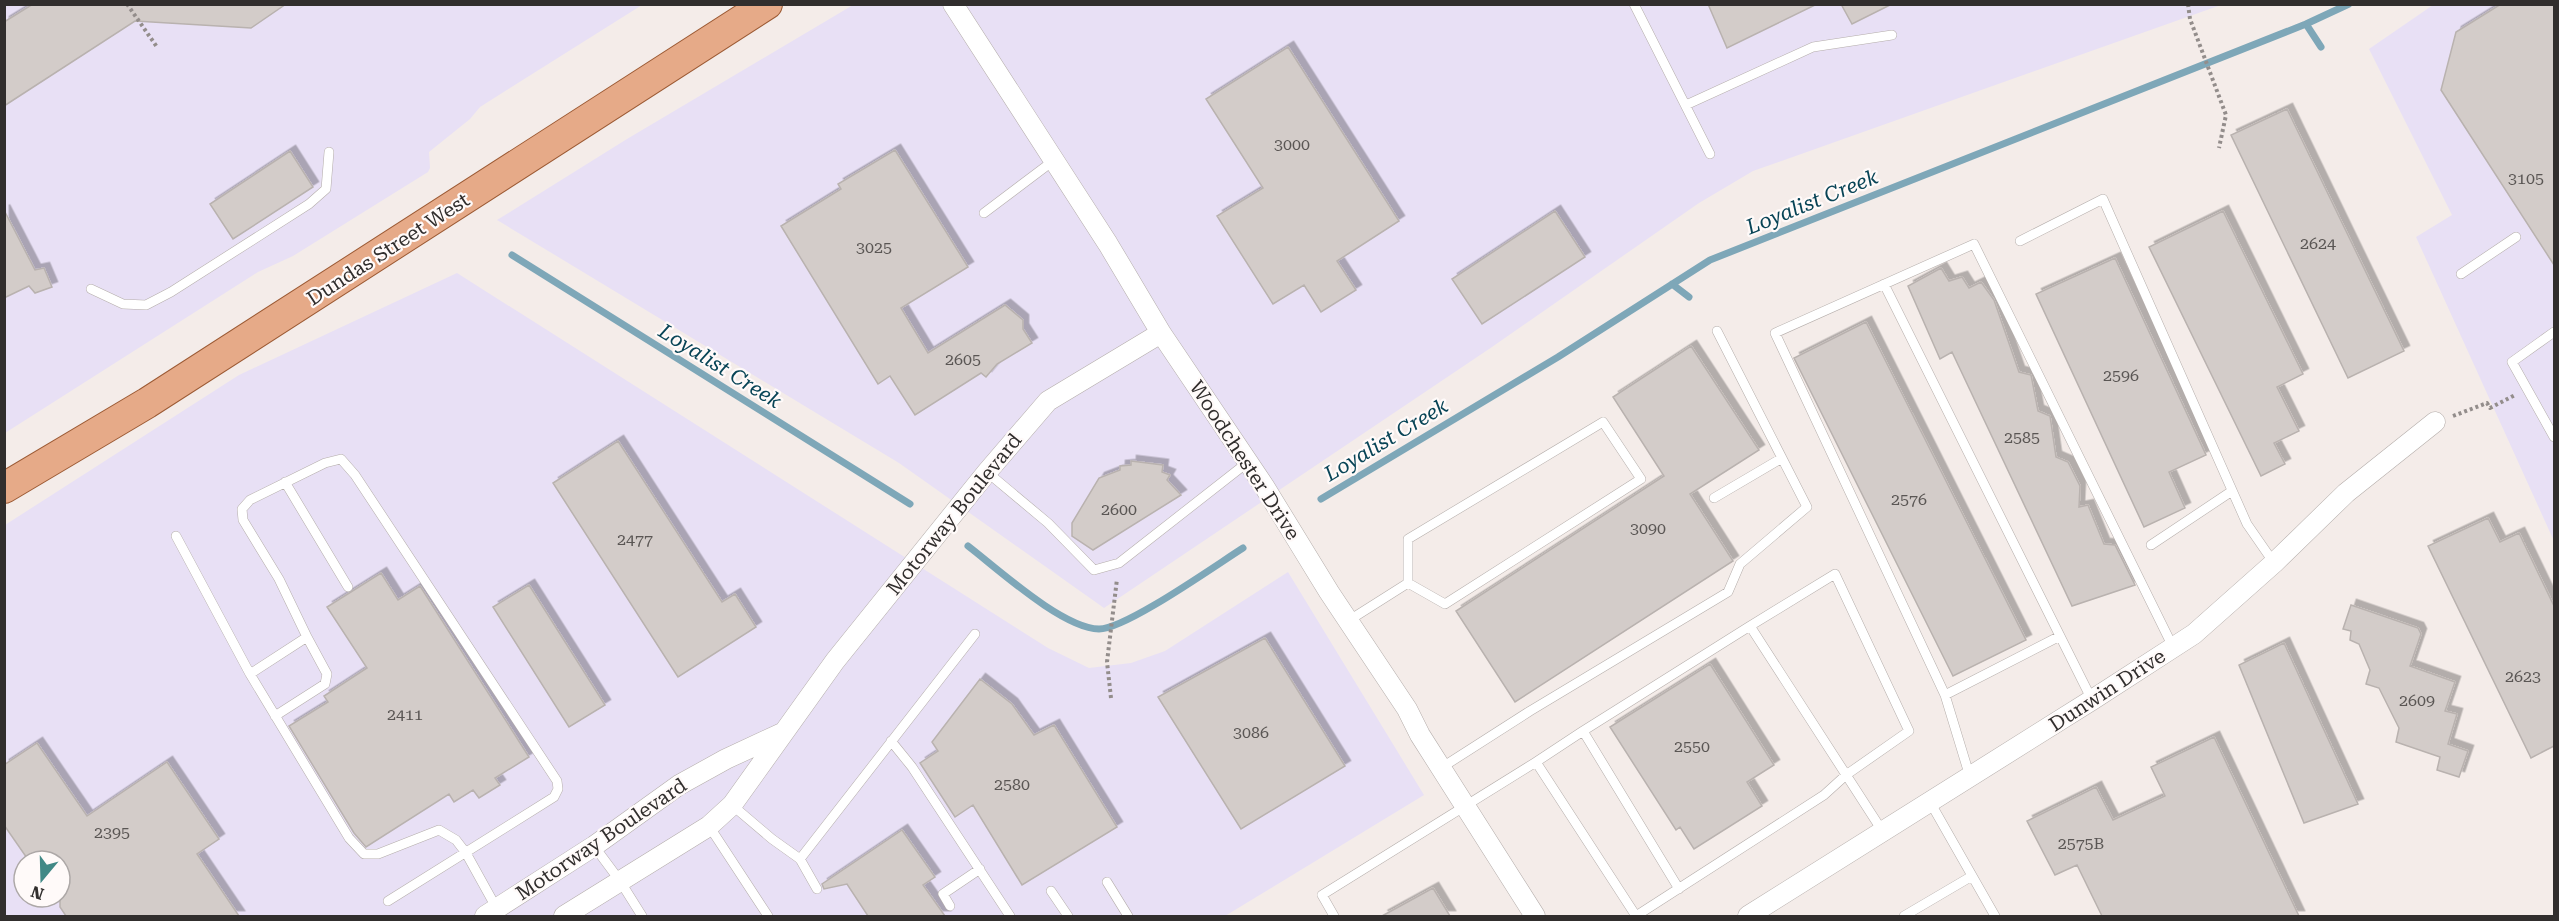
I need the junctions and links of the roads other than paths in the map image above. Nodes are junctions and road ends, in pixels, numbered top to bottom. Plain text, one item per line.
1 (767, 4) edge
2 (953, 4) edge
3 (1635, 4) edge
4 (1892, 35) dead end
5 (1686, 105) junction
6 (329, 152) dead end
7 (1710, 154) dead end
8 (1053, 161) junction
9 (984, 213) dead end
10 (2516, 237) dead end
11 (2020, 241) dead end
12 (2461, 274) dead end
13 (1884, 284) junction
14 (91, 289) dead end
15 (1717, 332) dead end
16 (1161, 333) junction
17 (2554, 333) edge
18 (2435, 422) road end
19 (2554, 437) edge
20 (1782, 458) junction
21 (1248, 462) junction
22 (987, 472) junction
23 (285, 482) junction
24 (4, 488) edge
25 (2232, 491) junction
26 (1714, 498) dead end
27 (176, 536) dead end
28 (2151, 545) dead end
29 (2274, 563) junction
30 (1408, 583) junction
31 (348, 587) dead end
32 (1348, 621) junction
33 (1750, 626) junction
34 (975, 634) dead end
35 (2060, 636) junction
36 (307, 637) junction
37 (2173, 647) junction
38 (250, 674) junction
39 (1945, 695) junction
40 (2092, 700) junction
41 (275, 716) junction
42 (1583, 731) junction
43 (782, 734) junction
44 (891, 741) junction
45 (1536, 762) junction
46 (1441, 768) junction
47 (1846, 775) junction
48 (1970, 777) junction
49 (1930, 802) junction
50 (1465, 805) junction
51 (732, 806) junction
52 (709, 826) junction
53 (1883, 832) junction
54 (594, 846) junction
55 (466, 853) junction
56 (800, 859) junction
57 (980, 868) junction
58 (1972, 876) junction
59 (620, 881) junction
60 (1107, 882) dead end
61 (817, 889) dead end
62 (1679, 889) junction
63 (1052, 891) dead end
64 (388, 901) dead end
65 (950, 906) dead end
66 (491, 913) edge
67 (564, 916) edge
68 (642, 916) edge
69 (768, 916) edge
70 (1010, 916) edge
71 (1068, 916) edge
72 (1128, 916) edge
73 (1334, 916) edge
74 (1535, 916) edge
75 (1748, 916) edge
76 (1904, 916) edge
77 (1995, 916) edge

1 - 24 main road, Dundas Street West
2 - 8 street, Woodchester Drive
3 - 5 lane
4 - 5 lane
5 - 7 lane
6 - 14 lane
8 - 9 lane
8 - 16 street, Woodchester Drive
10 - 12 lane
11 - 25 lane
13 - 35 lane
13 - 37 lane
13 - 39 lane
15 - 20 lane
16 - 21 street, Woodchester Drive
16 - 22 street, Motorway Boulevard
17 - 19 lane
18 - 29 street, Dunwin Drive
20 - 26 lane
20 - 46 lane
21 - 22 lane
21 - 32 street, Woodchester Drive
22 - 43 street, Motorway Boulevard
23 - 31 lane
23 - 36 lane
23 - 55 lane
25 - 28 lane
25 - 29 lane
27 - 38 lane
29 - 37 street, Dunwin Drive
30 - 30 lane
30 - 32 lane
32 - 46 street, Woodchester Drive
33 - 42 lane
33 - 47 lane
33 - 47 lane
34 - 44 lane
35 - 39 lane
35 - 40 lane
36 - 38 lane
36 - 41 lane
37 - 40 street, Dunwin Drive
38 - 41 lane
39 - 48 lane
40 - 48 street, Dunwin Drive
41 - 55 lane
42 - 45 lane
42 - 62 lane
43 - 51 street, Motorway Boulevard
43 - 54 street, Motorway Boulevard
44 - 56 lane
44 - 57 lane
45 - 50 lane
45 - 62 lane
46 - 50 street, Woodchester Drive
47 - 53 lane
47 - 62 lane
48 - 49 street, Dunwin Drive
49 - 53 street, Dunwin Drive
49 - 58 lane
50 - 73 lane
50 - 74 street, Woodchester Drive
51 - 52 street, Motorway Boulevard
51 - 56 lane
52 - 59 street, Motorway Boulevard
52 - 69 lane
53 - 75 street, Dunwin Drive
54 - 59 lane
54 - 66 street, Motorway Boulevard
55 - 64 lane
55 - 66 lane
56 - 61 lane
57 - 65 lane
57 - 70 lane
58 - 76 lane
58 - 77 lane
59 - 67 street, Motorway Boulevard
59 - 68 lane
60 - 72 lane
63 - 71 lane

